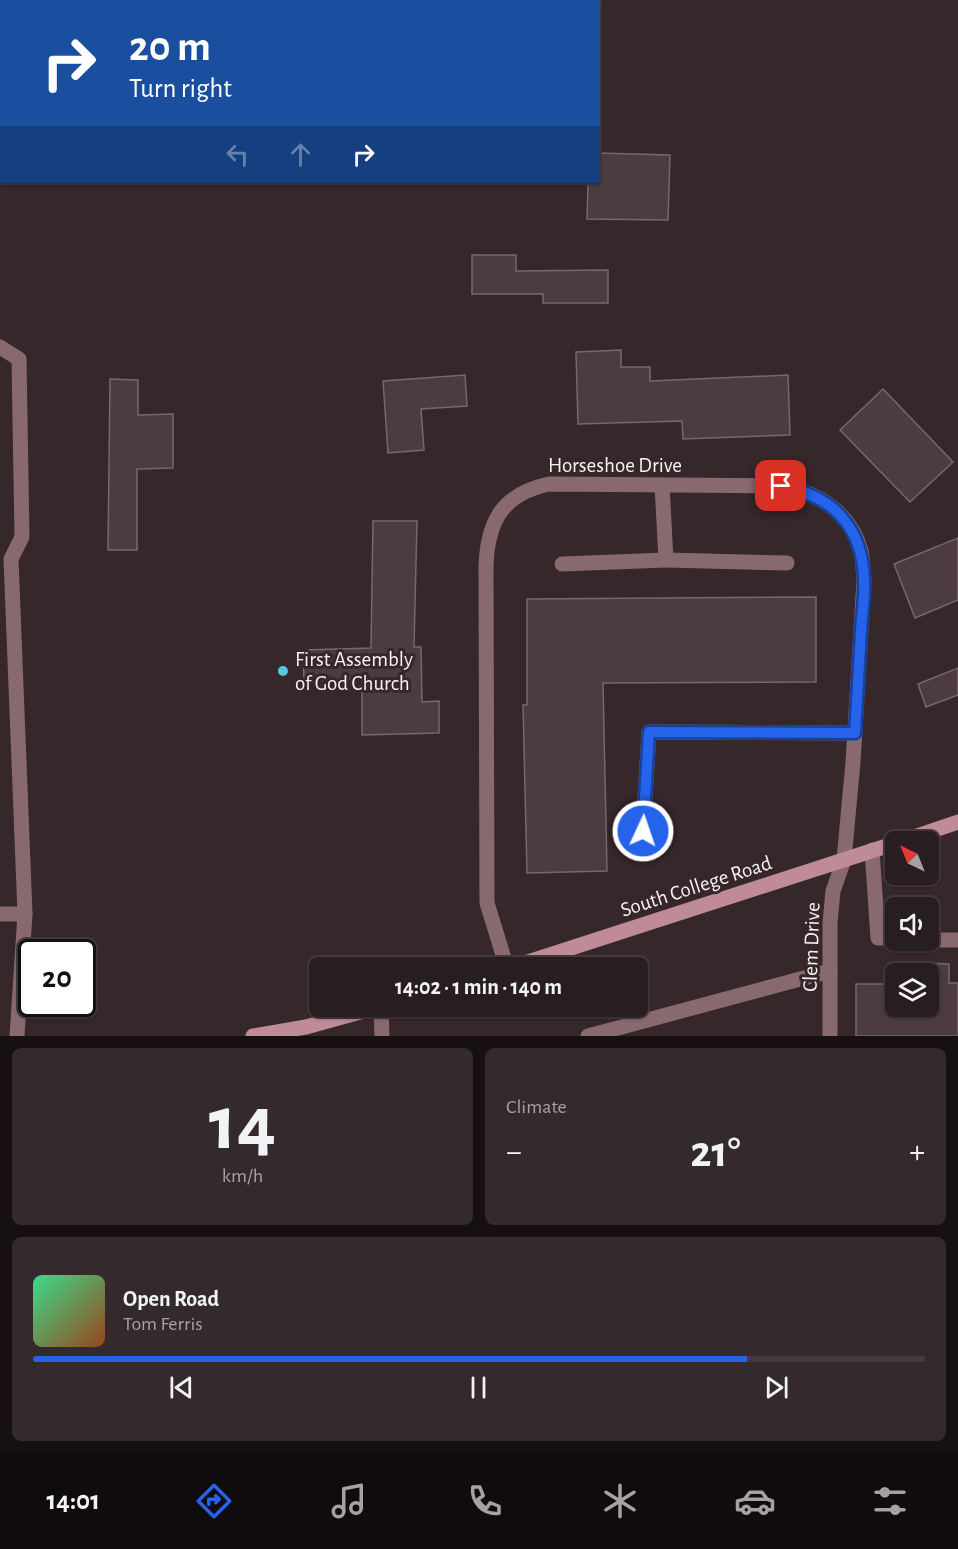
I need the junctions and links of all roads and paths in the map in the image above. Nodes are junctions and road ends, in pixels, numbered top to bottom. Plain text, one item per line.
1 (0, 346) edge
2 (662, 485) junction
3 (5, 559) edge
4 (666, 560) junction
5 (787, 563) dead end
6 (562, 564) dead end
7 (855, 733) junction
8 (958, 822) edge
9 (643, 831) dead end
10 (931, 831) edge
11 (885, 846) edge
12 (872, 850) junction
13 (844, 860) junction
14 (0, 914) edge
15 (25, 914) junction
16 (885, 938) edge
17 (939, 939) edge
18 (958, 940) edge
19 (504, 957) edge
20 (542, 957) edge
21 (830, 971) junction
22 (344, 1017) edge
23 (382, 1017) edge
24 (17, 1036) edge
25 (254, 1036) edge
26 (382, 1036) edge
27 (588, 1036) edge
28 (830, 1036) edge

1 - 3 street
2 - 4 street
2 - 7 street, Horseshoe Drive
2 - 19 street, Horseshoe Drive
3 - 15 street
4 - 5 street
4 - 6 street
7 - 9 street
7 - 13 street, Horseshoe Drive
8 - 10 main road, South College Road
11 - 12 main road, South College Road
12 - 13 main road, South College Road
12 - 16 street
13 - 20 main road, South College Road
13 - 21 street, Clem Drive
14 - 15 street
15 - 24 street
17 - 18 street
21 - 27 street
21 - 28 street, Clem Drive
22 - 25 main road
23 - 26 street

